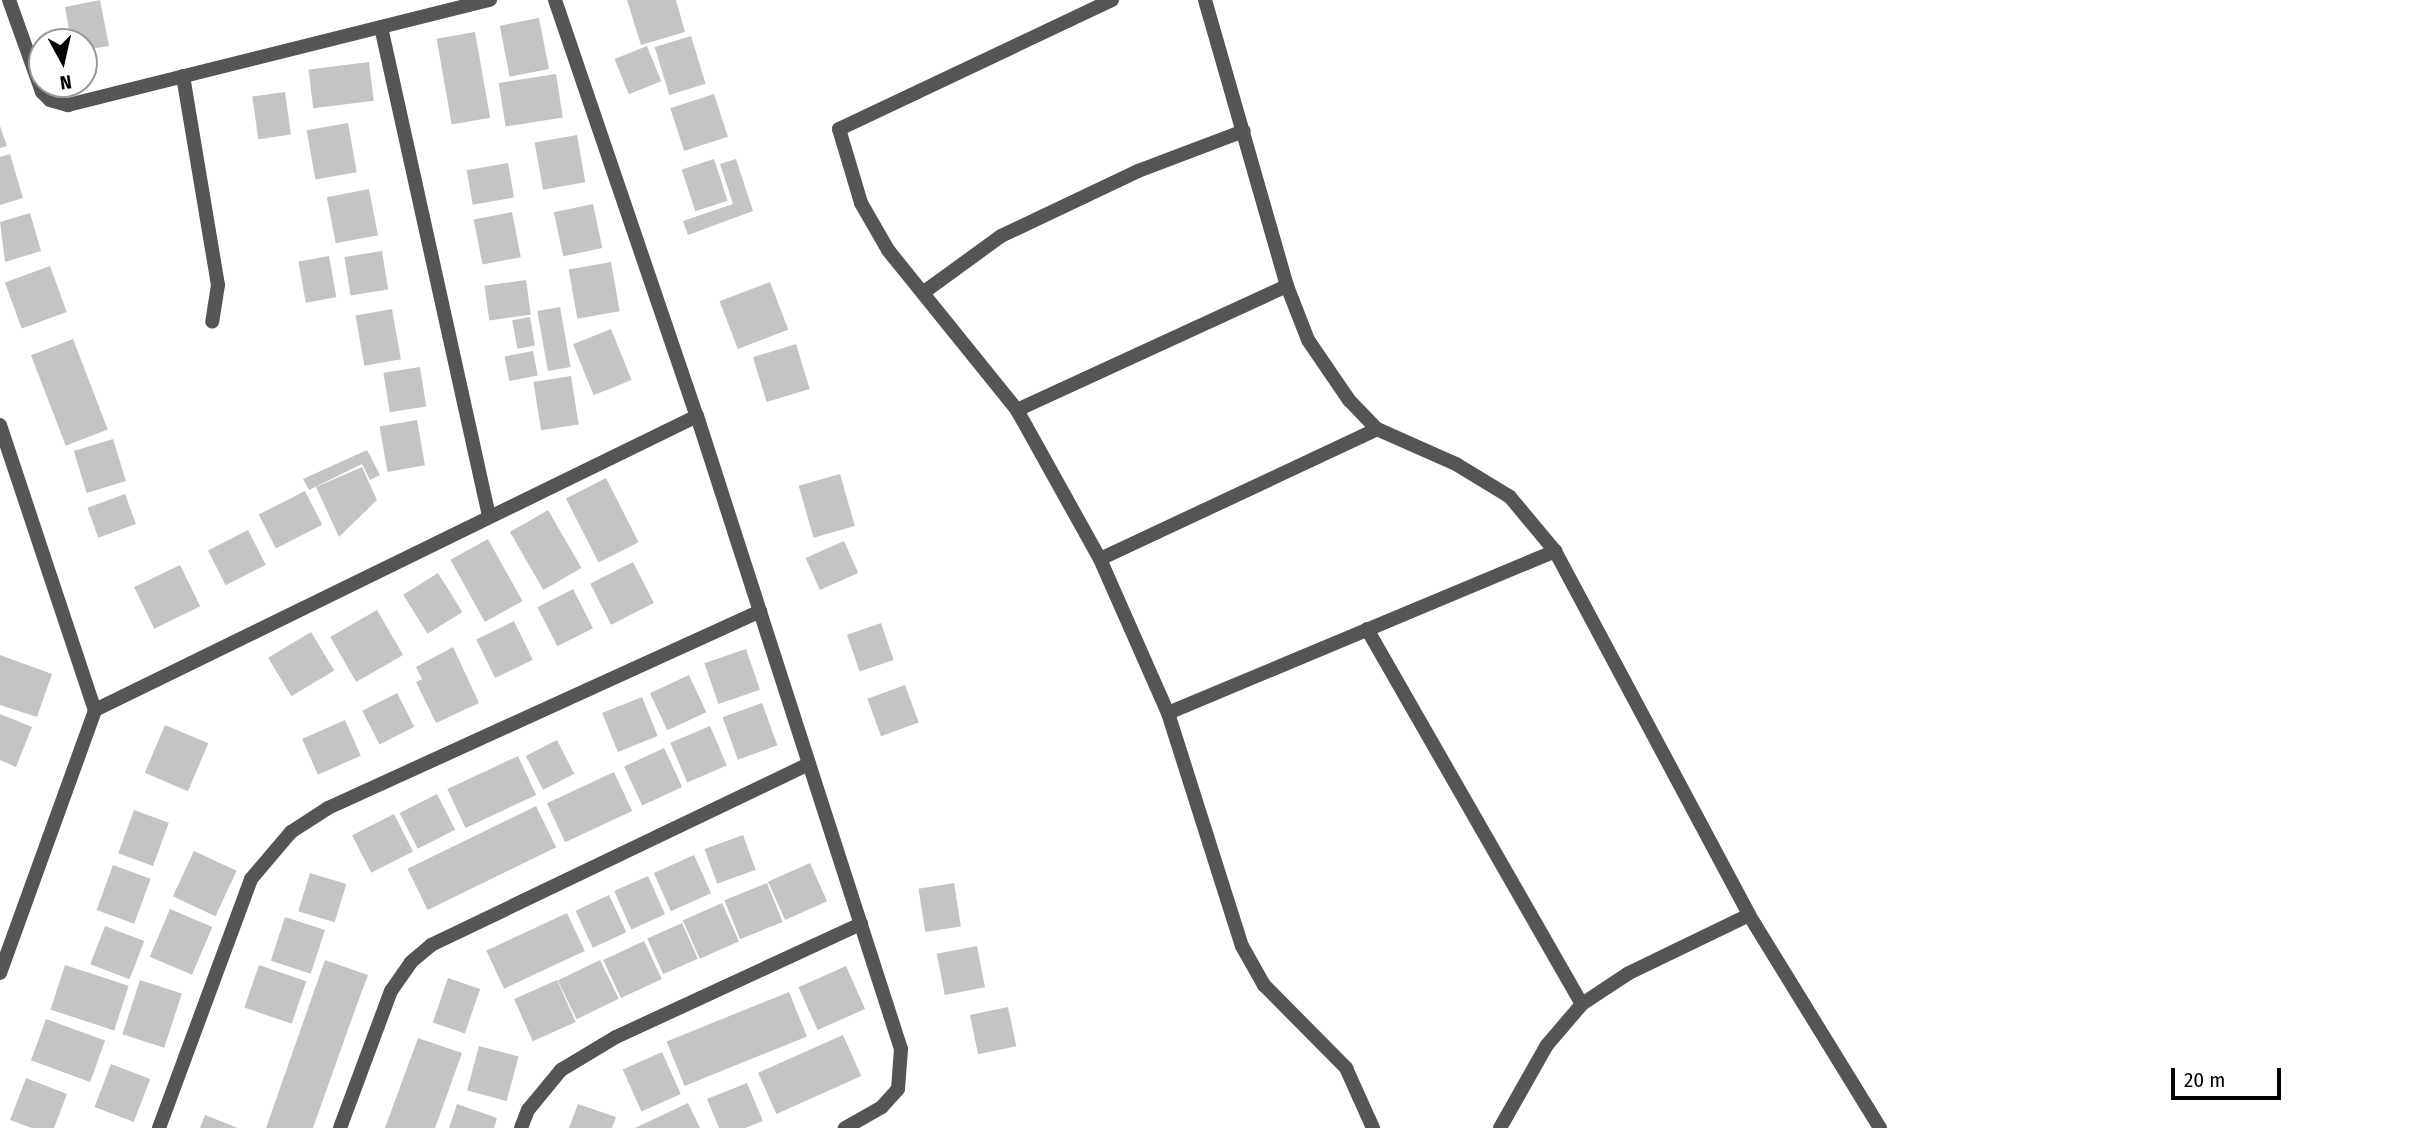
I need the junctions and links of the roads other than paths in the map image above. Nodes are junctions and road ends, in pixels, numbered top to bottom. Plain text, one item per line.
1 (9, 0) edge
2 (490, 0) edge
3 (555, 0) edge
4 (1112, 0) edge
5 (1205, 0) edge
6 (381, 27) junction
7 (183, 76) junction
8 (1244, 131) junction
9 (1287, 286) junction
10 (924, 292) junction
11 (212, 322) dead end
12 (1017, 410) junction
13 (697, 416) junction
14 (0, 425) edge
15 (1377, 429) junction
16 (489, 516) junction
17 (1555, 551) junction
18 (1100, 559) junction
19 (760, 611) junction
20 (1367, 629) junction
21 (95, 710) junction
22 (1168, 713) junction
23 (809, 764) junction
24 (1749, 915) junction
25 (860, 924) junction
26 (0, 973) edge
27 (1582, 1004) junction
28 (159, 1128) edge
29 (340, 1128) edge
30 (521, 1128) edge
31 (845, 1128) edge
32 (1373, 1128) edge
33 (1500, 1128) edge
34 (1880, 1128) edge

1 - 7 street
2 - 6 street
3 - 13 street
4 - 10 street
5 - 8 street
6 - 7 street
6 - 16 street
7 - 11 street
8 - 9 street
8 - 10 street
9 - 12 street
9 - 15 street
10 - 12 street
12 - 18 street
13 - 16 street
13 - 19 street
14 - 21 street
15 - 17 street
15 - 18 street
16 - 21 street
17 - 20 street
17 - 24 street
18 - 22 street
19 - 23 street
19 - 28 street
20 - 22 street
20 - 27 street
21 - 26 street
22 - 32 street
23 - 25 street
23 - 29 street
24 - 27 street
24 - 34 street
25 - 30 street
25 - 31 street
27 - 33 street

